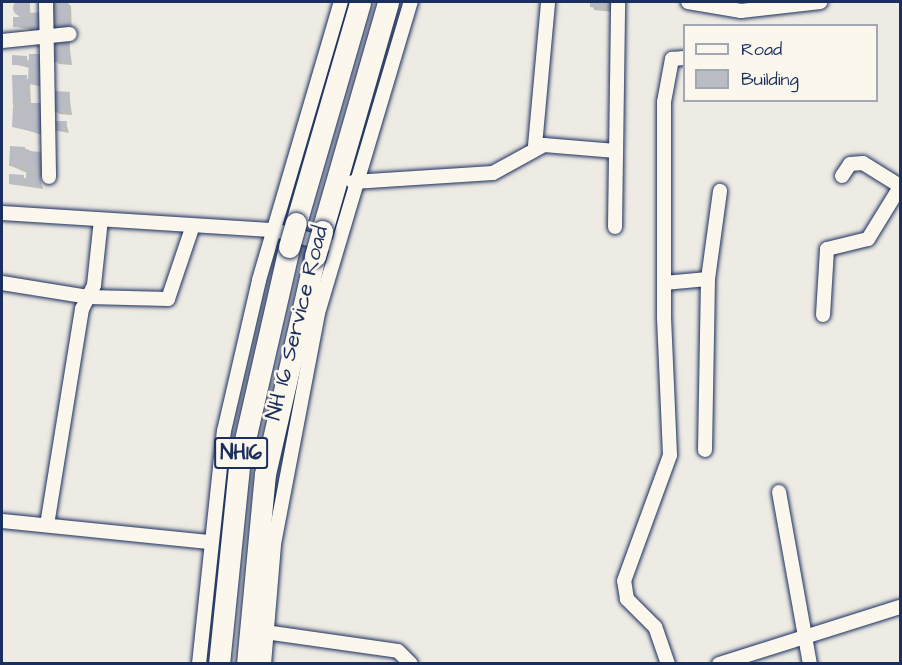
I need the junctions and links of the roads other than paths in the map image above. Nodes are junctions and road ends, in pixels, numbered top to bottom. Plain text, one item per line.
1 (46, 2) edge
2 (341, 2) edge
3 (360, 2) edge
4 (388, 2) edge
5 (411, 2) edge
6 (548, 2) edge
7 (618, 2) edge
8 (688, 2) edge
9 (820, 2) edge
10 (70, 34) dead end
11 (47, 36) junction
12 (2, 40) edge
13 (683, 58) edge
14 (535, 146) junction
15 (616, 152) junction
16 (842, 176) dead end
17 (49, 177) dead end
18 (354, 182) junction
19 (900, 186) edge
20 (720, 191) dead end
21 (2, 213) edge
22 (101, 220) junction
23 (615, 227) dead end
24 (192, 228) junction
25 (274, 230) junction
26 (337, 246) junction
27 (708, 279) junction
28 (2, 283) edge
29 (664, 283) junction
30 (88, 297) junction
31 (823, 315) dead end
32 (705, 450) dead end
33 (779, 492) dead end
34 (2, 521) edge
35 (47, 525) junction
36 (209, 542) junction
37 (900, 607) edge
38 (265, 632) junction
39 (803, 636) junction
40 (199, 663) edge
41 (219, 663) edge
42 (247, 663) edge
43 (264, 663) edge
44 (411, 663) edge
45 (668, 663) edge
46 (719, 663) edge
47 (810, 663) edge

1 - 11 street
2 - 25 street, NH 16 Service Road
3 - 41 highway, NH16, bridge
4 - 42 highway, NH16, bridge
5 - 18 street, NH 16 Service Road
6 - 14 street
7 - 15 street
8 - 9 street
10 - 11 street
11 - 12 street
11 - 17 street
13 - 29 street
14 - 15 street
14 - 18 street
15 - 23 street
16 - 19 street
18 - 26 street, NH 16 Service Road
19 - 31 street
20 - 27 street
21 - 22 street
22 - 24 street
22 - 30 street
24 - 25 street
24 - 30 street
25 - 26 street
25 - 36 street, NH 16 Service Road
26 - 38 street, NH 16 Service Road
27 - 29 street
27 - 32 street
28 - 30 street
29 - 45 street
30 - 35 street
33 - 39 street
34 - 35 street
35 - 36 street
36 - 40 street, NH 16 Service Road
37 - 39 street
38 - 43 street, NH 16 Service Road
38 - 44 street
39 - 46 street
39 - 47 street

